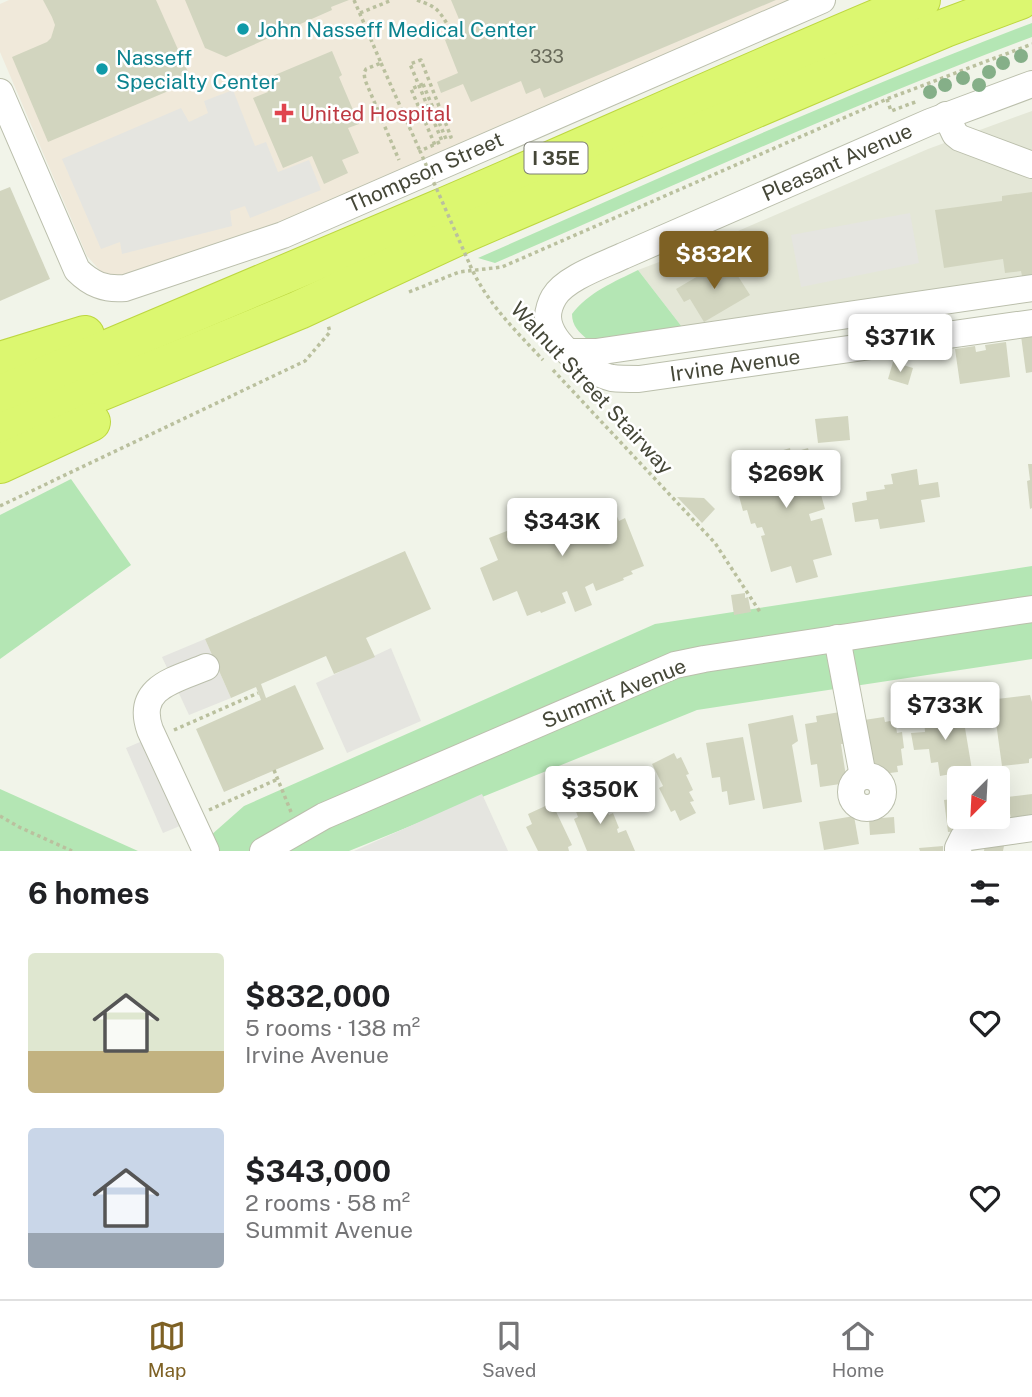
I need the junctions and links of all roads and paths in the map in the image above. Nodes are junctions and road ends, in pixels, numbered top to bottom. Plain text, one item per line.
1 (354, 0) edge
2 (392, 0) edge
3 (417, 0) edge
4 (822, 0) edge
5 (921, 0) edge
6 (1020, 0) edge
7 (360, 13) junction
8 (461, 25) dead end
9 (1032, 44) edge
10 (381, 63) junction
11 (1032, 84) edge
12 (0, 92) edge
13 (887, 99) junction
14 (921, 100) dead end
15 (946, 115) junction
16 (433, 141) dead end
17 (420, 151) junction
18 (1032, 164) edge
19 (403, 169) dead end
20 (473, 271) junction
21 (1032, 288) edge
22 (299, 310) junction
23 (190, 313) junction
24 (548, 317) joint
25 (1032, 323) edge
26 (330, 332) dead end
27 (569, 352) junction
28 (0, 361) edge
29 (0, 395) edge
30 (0, 433) edge
31 (0, 464) edge
32 (0, 506) edge
33 (1032, 609) edge
34 (760, 612) dead end
35 (837, 638) junction
36 (206, 667) dead end
37 (258, 693) dead end
38 (154, 739) junction
39 (274, 771) dead end
40 (863, 776) dead end
41 (278, 779) junction
42 (0, 816) edge
43 (191, 818) junction
44 (1032, 828) edge
45 (298, 830) junction
46 (72, 851) edge
47 (206, 851) edge
48 (263, 851) edge
49 (958, 851) edge

1 - 7 path, Walnut Street Stairway
2 - 7 path
3 - 8 path
4 - 12 street, Thompson Street
5 - 23 highway, I 35E
6 - 22 highway, I 35E
7 - 10 path, Walnut Street Stairway
9 - 13 path
10 - 17 path, Walnut Street Stairway
10 - 19 path
11 - 15 street, Pleasant Avenue
13 - 14 path
13 - 20 path
15 - 18 street
15 - 24 street, Pleasant Avenue
16 - 17 path, bridge
17 - 20 path, Walnut Street Stairway, bridge
20 - 34 path, Walnut Street Stairway
21 - 27 street, Irvine Avenue
22 - 30 highway, I 35E
22 - 31 highway
23 - 28 highway
23 - 29 highway, I 35E
24 - 27 street, Irvine Avenue
25 - 27 street, Irvine Avenue
26 - 32 path
33 - 35 street, Summit Avenue
35 - 40 street
35 - 45 street, Summit Avenue
36 - 38 street
37 - 38 path
38 - 43 street
39 - 41 path
41 - 43 path
41 - 45 path
42 - 46 path
43 - 47 street
44 - 49 street
45 - 48 street, Summit Avenue

